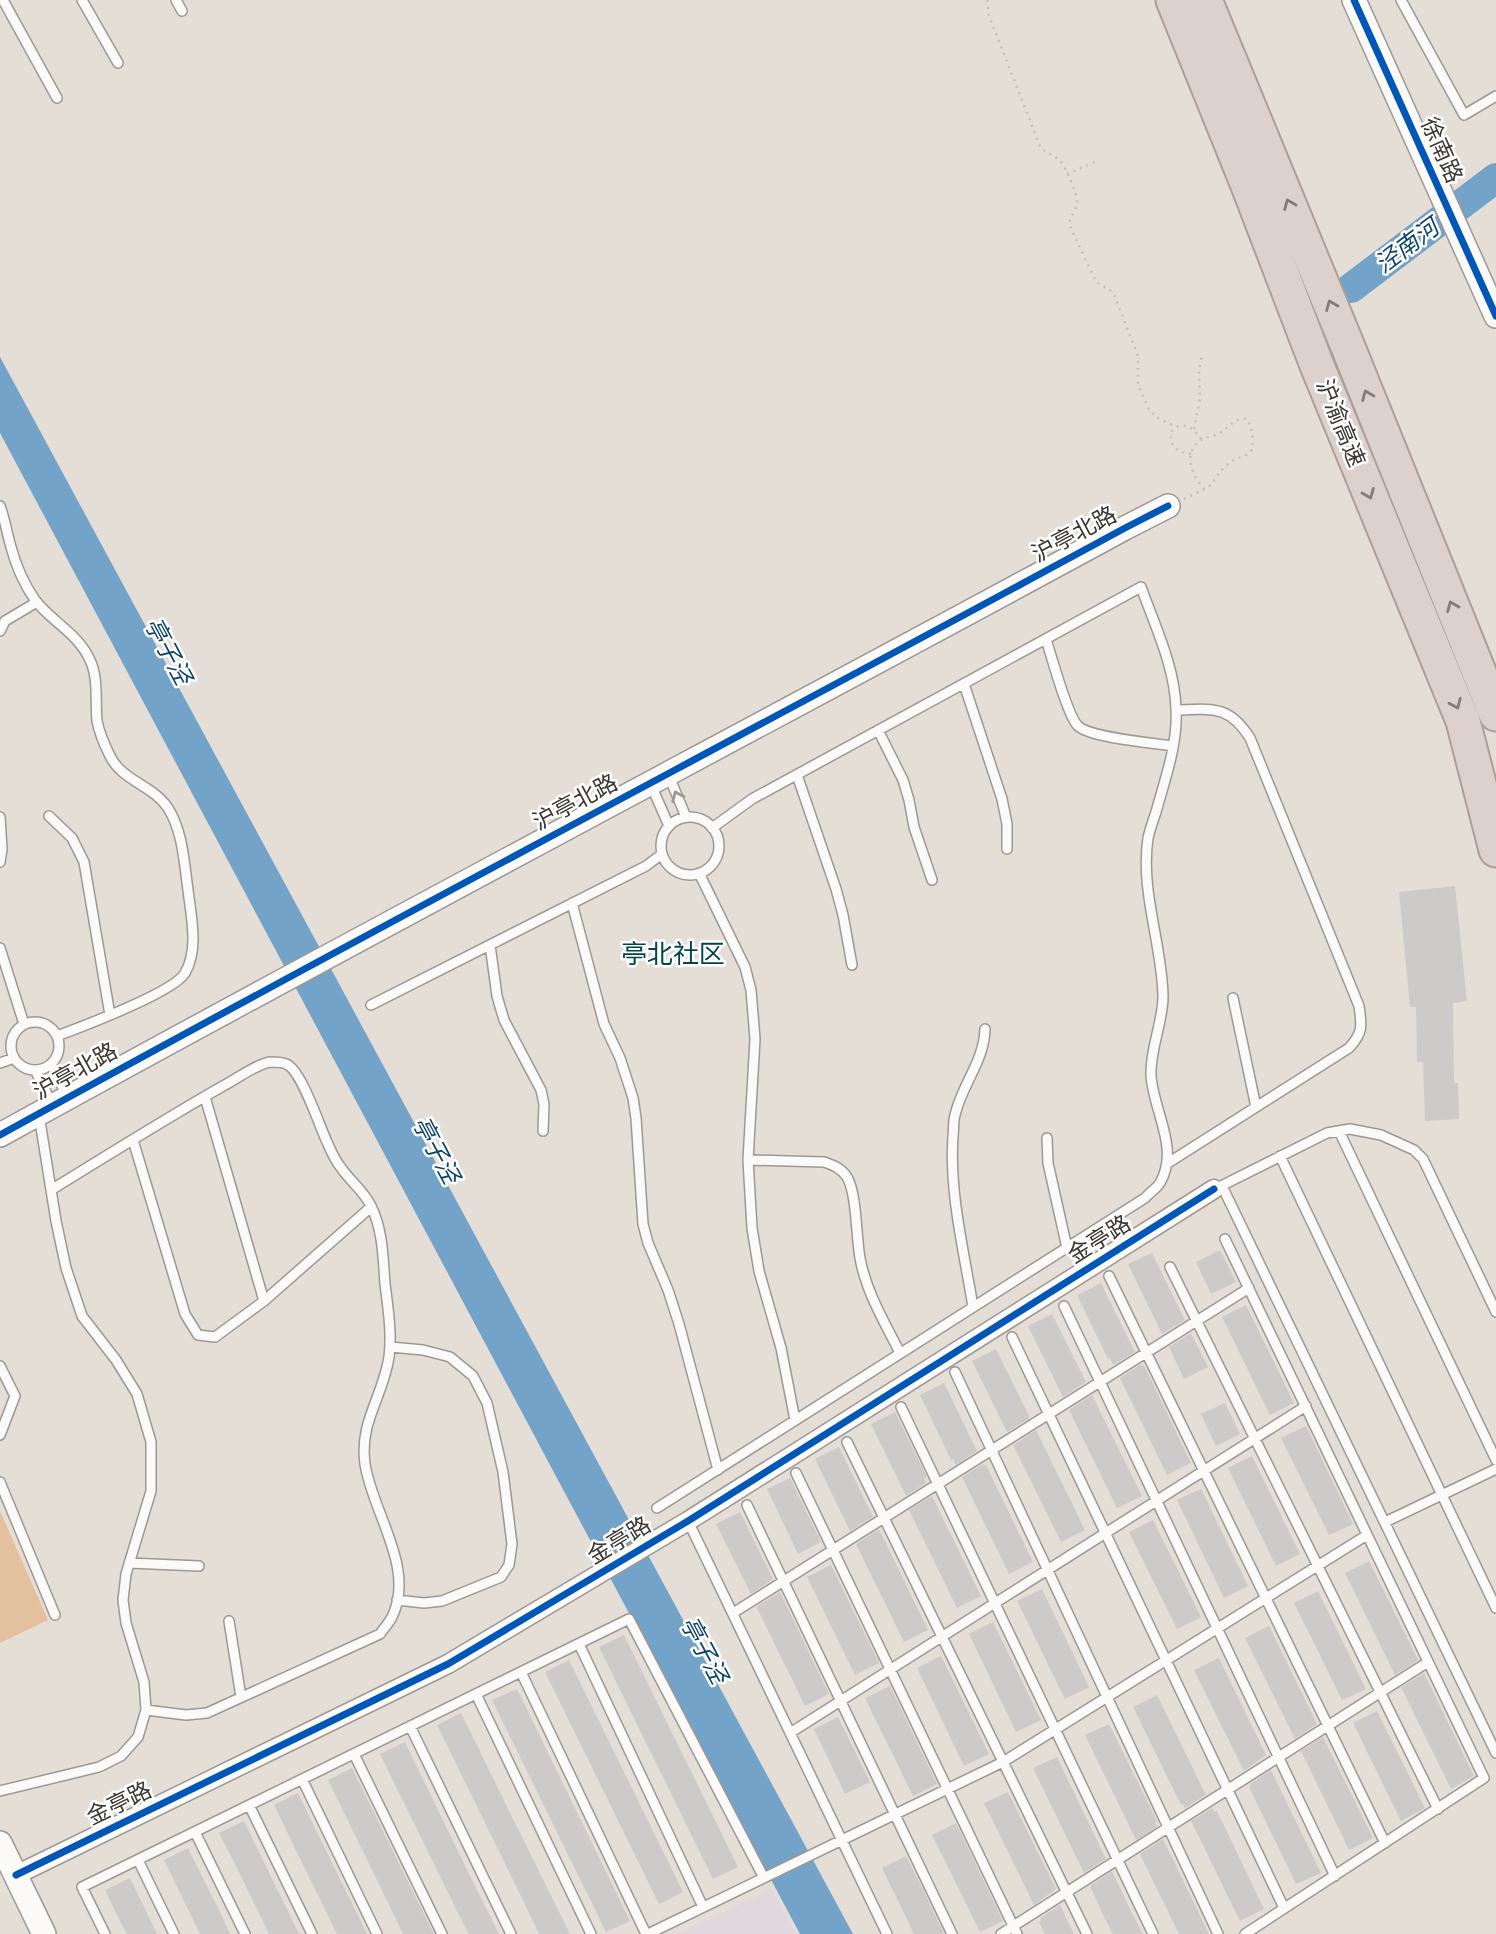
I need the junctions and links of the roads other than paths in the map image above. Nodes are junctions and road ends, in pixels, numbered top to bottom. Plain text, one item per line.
1 (3, 0) edge
2 (82, 0) edge
3 (176, 0) edge
4 (1170, 0) edge
5 (1205, 0) edge
6 (1354, 0) edge
7 (1401, 0) edge
8 (182, 11) dead end
9 (118, 63) dead end
10 (1496, 96) edge
11 (57, 98) dead end
12 (1496, 316) edge
13 (0, 506) edge
14 (1168, 506) road end
15 (37, 602) junction
16 (0, 631) edge
17 (1046, 639) junction
18 (964, 684) junction
19 (1177, 710) junction
20 (1496, 715) edge
21 (878, 730) junction
22 (1173, 746) junction
23 (797, 775) junction
24 (659, 779) junction
25 (49, 816) dead end
26 (0, 817) edge
27 (686, 817) junction
28 (669, 826) junction
29 (712, 828) junction
30 (1007, 849) dead end
31 (1496, 850) edge
32 (662, 853) junction
33 (0, 862) edge
34 (699, 873) junction
35 (932, 880) dead end
36 (572, 903) junction
37 (490, 944) junction
38 (0, 948) edge
39 (852, 965) dead end
40 (1233, 998) dead end
41 (371, 1005) dead end
42 (110, 1015) junction
43 (24, 1024) junction
44 (985, 1029) dead end
45 (57, 1036) junction
46 (14, 1058) junction
47 (0, 1063) edge
48 (51, 1064) junction
49 (35, 1070) junction
50 (205, 1097) junction
51 (53, 1105) junction
52 (1256, 1107) junction
53 (543, 1130) dead end
54 (1339, 1131) junction
55 (0, 1135) edge
56 (1046, 1138) dead end
57 (134, 1140) junction
58 (1280, 1156) junction
59 (748, 1160) junction
60 (1167, 1163) junction
61 (1218, 1188) junction
62 (51, 1190) junction
63 (371, 1207) junction
64 (1225, 1239) dead end
65 (1067, 1248) junction
66 (1170, 1267) dead end
67 (1110, 1276) dead end
68 (1249, 1288) junction
69 (264, 1301) junction
70 (1064, 1306) dead end
71 (973, 1307) junction
72 (1496, 1311) edge
73 (1197, 1321) junction
74 (1012, 1337) dead end
75 (390, 1348) junction
76 (900, 1353) junction
77 (1147, 1353) junction
78 (0, 1366) edge
79 (955, 1372) dead end
80 (1100, 1382) junction
81 (1306, 1406) junction
82 (901, 1407) dead end
83 (1049, 1414) junction
84 (795, 1420) junction
85 (0, 1435) edge
86 (1255, 1439) junction
87 (847, 1442) dead end
88 (992, 1450) junction
89 (1496, 1460) edge
90 (718, 1469) junction
91 (1496, 1469) edge
92 (1204, 1471) junction
93 (796, 1474) dead end
94 (0, 1482) edge
95 (938, 1484) junction
96 (1442, 1495) junction
97 (1156, 1501) junction
98 (747, 1505) dead end
99 (657, 1508) dead end
100 (884, 1518) junction
101 (688, 1521) junction
102 (1385, 1522) junction
103 (1105, 1533) junction
104 (1367, 1535) junction
105 (833, 1550) junction
106 (129, 1563) junction
107 (199, 1566) dead end
108 (1318, 1566) junction
109 (1048, 1570) junction
110 (783, 1581) junction
111 (1266, 1598) junction
112 (397, 1600) junction
113 (995, 1603) junction
114 (1496, 1608) edge
115 (733, 1613) junction
116 (55, 1615) dead end
117 (229, 1621) dead end
118 (1217, 1629) junction
119 (942, 1637) junction
120 (579, 1644) junction
121 (1166, 1661) junction
122 (1428, 1662) junction
123 (890, 1670) junction
124 (521, 1672) junction
125 (1380, 1693) junction
126 (475, 1694) junction
127 (241, 1697) junction
128 (1107, 1697) junction
129 (841, 1701) junction
130 (146, 1710) junction
131 (410, 1726) junction
132 (1328, 1726) junction
133 (1056, 1730) junction
134 (790, 1733) junction
135 (1496, 1753) edge
136 (354, 1754) junction
137 (1278, 1757) junction
138 (1003, 1762) junction
139 (302, 1779) junction
140 (947, 1789) junction
141 (1228, 1790) junction
142 (0, 1791) edge
143 (249, 1805) junction
144 (1437, 1809) junction
145 (895, 1815) junction
146 (1168, 1827) junction
147 (195, 1832) junction
148 (842, 1841) junction
149 (0, 1843) edge
150 (1385, 1843) junction
151 (138, 1860) junction
152 (1118, 1860) junction
153 (16, 1875) junction
154 (1335, 1876) junction
155 (764, 1878) junction
156 (1066, 1892) junction
157 (703, 1907) junction
158 (1284, 1908) junction
159 (1015, 1930) edge
160 (44, 1934) edge
161 (105, 1934) edge
162 (174, 1934) edge
163 (245, 1934) edge
164 (312, 1934) edge
165 (377, 1934) edge
166 (442, 1934) edge
167 (511, 1934) edge
168 (591, 1934) edge
169 (647, 1934) edge
170 (887, 1934) edge
171 (953, 1934) edge
172 (1001, 1934) edge
173 (1087, 1934) edge
174 (1153, 1934) edge
175 (1218, 1934) edge
176 (1245, 1934) edge

1 - 11 lane
2 - 9 lane
3 - 8 lane
4 -> 31 highway, 沪渝高速
20 -> 5 highway, 沪渝高速
6 - 12 street, 徐南路
7 - 10 lane
13 - 15 lane
14 - 24 street, 沪亭北路
15 - 16 lane
15 - 42 lane
17 - 18 lane
17 - 19 lane
17 - 22 lane
18 - 21 lane
18 - 30 lane
19 - 22 lane
19 - 52 lane
21 - 23 lane
21 - 35 lane
22 - 60 lane
23 - 29 lane
23 - 39 lane
27 -> 24 lane
24 - 28 lane
24 - 51 street, 沪亭北路
25 - 42 lane
26 - 33 lane
27 - 28 lane
27 - 29 lane
28 - 32 lane
29 - 34 lane
32 - 34 lane
32 - 36 lane
34 - 59 lane
36 - 37 lane
36 - 90 lane
37 - 41 lane
37 - 53 lane
38 - 43 lane
40 - 52 lane
42 - 45 lane
43 - 45 lane
43 - 46 lane
44 - 71 lane
45 - 48 lane
46 - 47 lane
46 - 49 lane
48 - 49 lane
48 - 51 lane
49 - 51 lane
50 - 57 lane
50 - 63 lane
50 - 69 lane
51 - 55 street, 沪亭北路
51 - 62 lane
52 - 60 lane
54 - 58 lane
54 - 72 lane
54 - 89 lane
56 - 65 lane
57 - 62 lane
57 - 69 lane
58 - 61 lane
58 - 96 lane
59 - 76 lane
59 - 84 lane
60 - 65 lane
61 - 101 street, 金亭路
61 - 102 lane
62 - 106 lane
63 - 69 lane
63 - 75 lane
64 - 68 lane
65 - 71 lane
66 - 73 lane
67 - 77 lane
68 - 73 lane
68 - 81 lane
70 - 80 lane
71 - 76 lane
73 - 77 lane
73 - 86 lane
74 - 83 lane
75 - 112 lane
75 - 112 lane
76 - 84 lane
77 - 80 lane
77 - 92 lane
78 - 85 lane
79 - 88 lane
80 - 83 lane
80 - 97 lane
81 - 86 lane
81 - 104 lane
82 - 95 lane
83 - 88 lane
83 - 103 lane
84 - 90 lane
86 - 92 lane
86 - 108 lane
87 - 100 lane
88 - 95 lane
88 - 109 lane
90 - 99 lane
91 - 96 lane
92 - 97 lane
92 - 111 lane
93 - 105 lane
94 - 116 lane
95 - 100 lane
95 - 113 lane
96 - 102 lane
96 - 114 lane
97 - 103 lane
97 - 118 lane
98 - 110 lane
100 - 105 lane
100 - 119 lane
101 - 115 lane
101 - 153 street, 金亭路
102 - 135 lane
103 - 109 lane
103 - 121 lane
104 - 108 lane
104 - 122 lane
105 - 110 lane
105 - 123 lane
106 - 107 lane
106 - 130 lane
108 - 111 lane
108 - 125 lane
109 - 113 lane
109 - 128 lane
110 - 115 lane
110 - 129 lane
111 - 118 lane
111 - 132 lane
112 - 127 lane
113 - 119 lane
113 - 133 lane
115 - 134 lane
117 - 127 lane
118 - 121 lane
118 - 137 lane
119 - 123 lane
119 - 138 lane
120 - 124 lane
120 - 155 lane
120 - 157 lane
121 - 128 lane
121 - 141 lane
122 - 125 lane
122 - 144 lane
123 - 129 lane
123 - 140 lane
124 - 126 lane
124 - 169 lane
125 - 132 lane
125 - 144 lane
126 - 131 lane
126 - 168 lane
127 - 130 lane
128 - 133 lane
128 - 146 lane
129 - 134 lane
129 - 145 lane
130 - 142 lane
131 - 136 lane
131 - 167 lane
132 - 137 lane
132 - 150 lane
133 - 138 lane
133 - 152 lane
134 - 148 lane
136 - 139 lane
136 - 166 lane
137 - 141 lane
137 - 154 lane
138 - 140 lane
138 - 156 lane
139 - 143 lane
139 - 165 lane
140 - 145 lane
140 - 159 lane
141 - 146 lane
141 - 158 lane
143 - 147 lane
143 - 164 lane
144 - 150 lane
145 - 148 lane
145 - 171 lane
146 - 152 lane
146 - 175 lane
147 - 151 lane
147 - 163 lane
148 - 155 lane
148 - 170 lane
149 - 153 street
150 - 154 lane
151 - 161 lane
151 - 162 lane
152 - 156 lane
152 - 174 lane
153 - 160 street
154 - 158 lane
155 - 157 lane
156 - 159 lane
156 - 173 lane
157 - 169 lane
158 - 176 lane
159 - 172 lane

